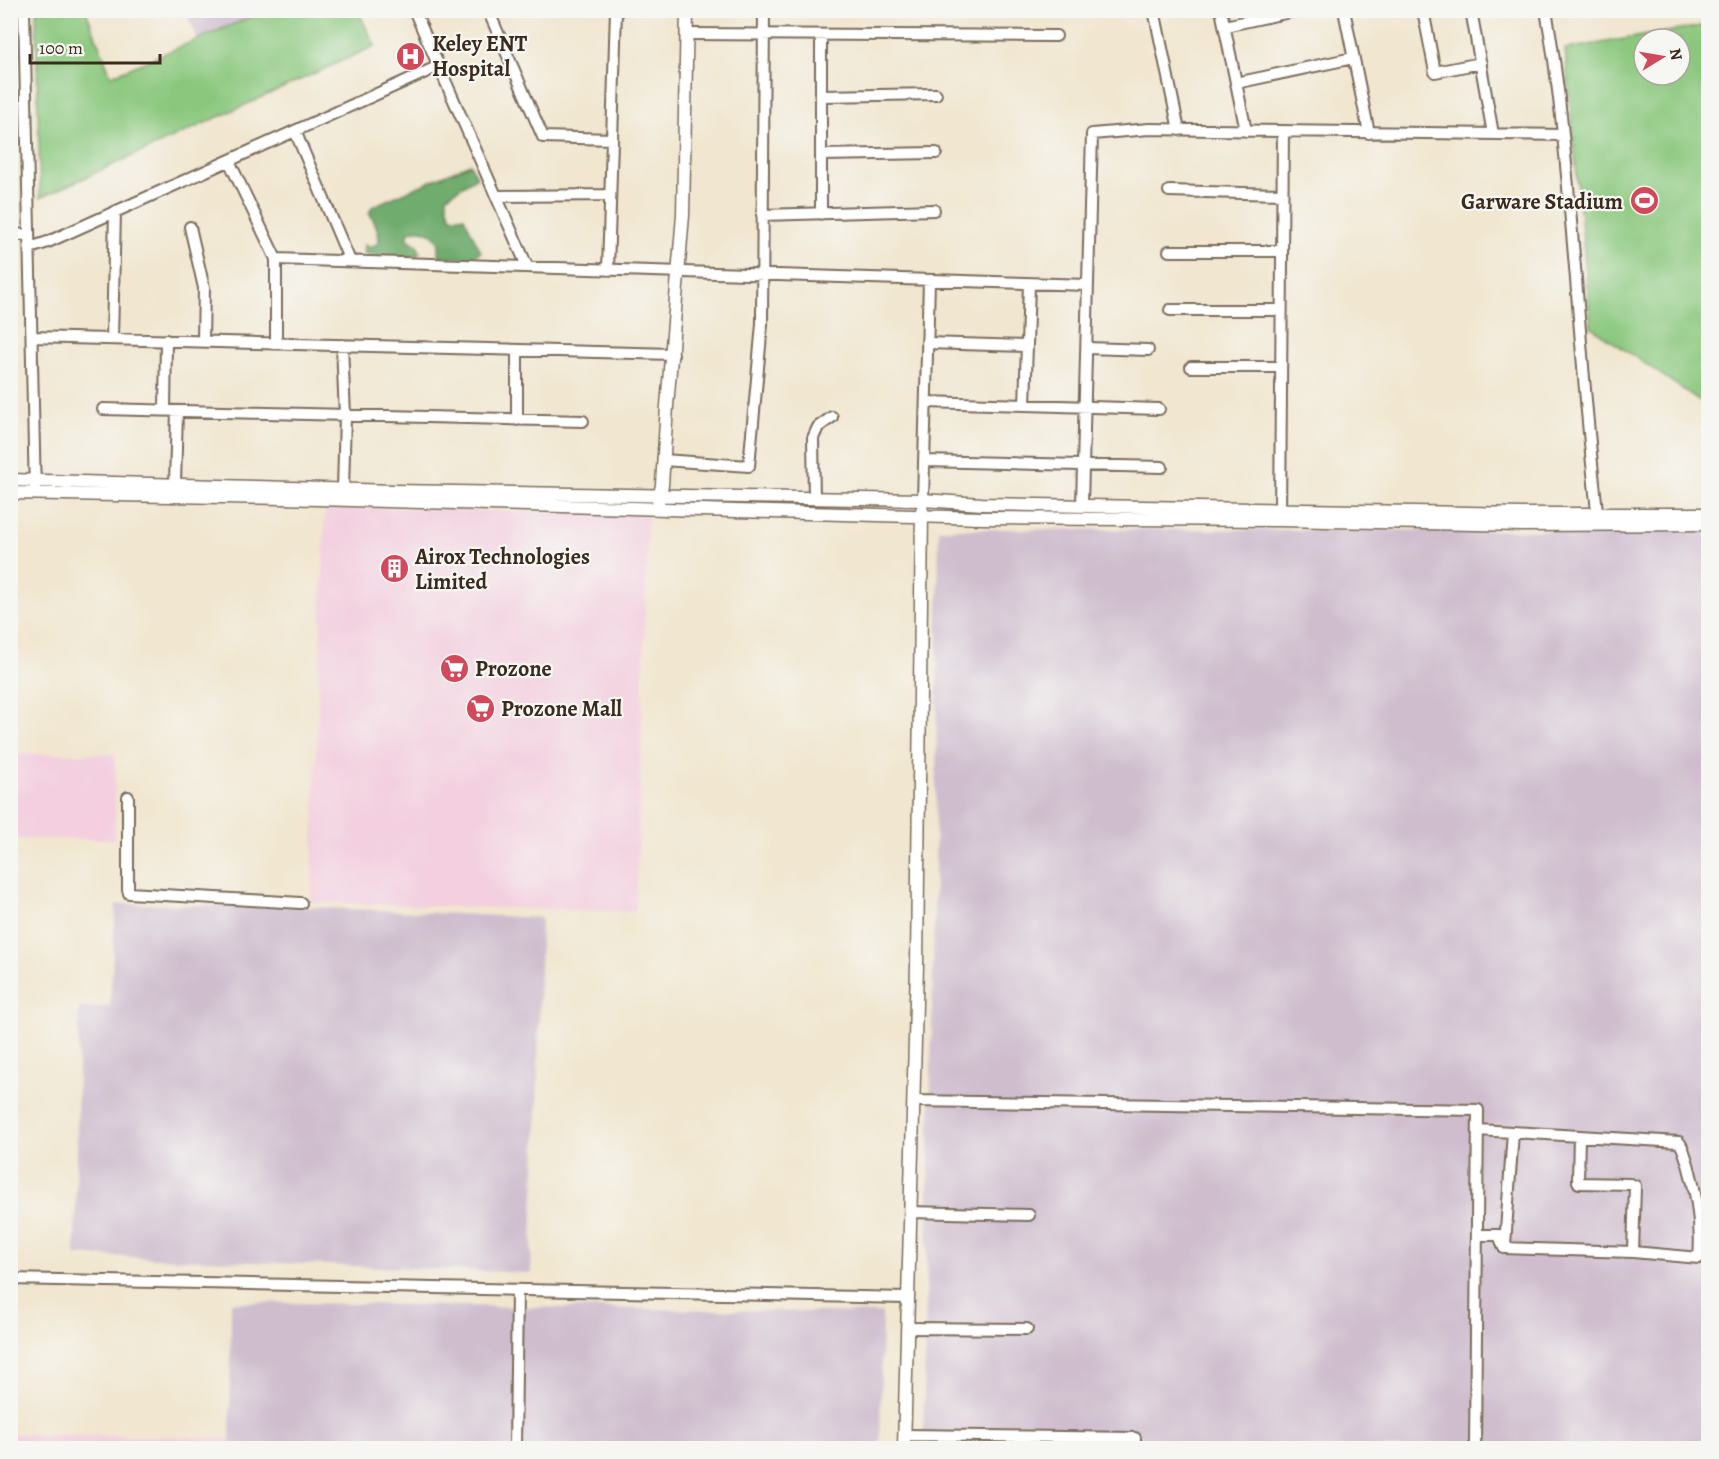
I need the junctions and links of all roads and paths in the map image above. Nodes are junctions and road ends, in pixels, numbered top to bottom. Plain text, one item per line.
1 (16, 10) edge
2 (24, 10) edge
3 (414, 10) edge
4 (488, 10) edge
5 (616, 10) edge
6 (687, 10) edge
7 (764, 10) edge
8 (1154, 10) edge
9 (1221, 10) edge
10 (1299, 10) edge
11 (1344, 10) edge
12 (1422, 10) edge
13 (1471, 10) edge
14 (1546, 10) edge
15 (10, 13) edge
16 (1224, 26) junction
17 (686, 34) junction
18 (763, 34) junction
19 (821, 35) junction
20 (1056, 36) dead end
21 (1353, 58) junction
22 (1480, 63) junction
23 (439, 66) junction
24 (1236, 83) junction
25 (936, 94) dead end
26 (821, 96) junction
27 (1179, 130) junction
28 (295, 131) junction
29 (1246, 131) junction
30 (1283, 131) junction
31 (1369, 133) junction
32 (1492, 134) junction
33 (1563, 135) junction
34 (612, 139) junction
35 (936, 153) dead end
36 (821, 154) junction
37 (229, 161) junction
38 (1170, 190) dead end
39 (1282, 194) junction
40 (610, 195) junction
41 (496, 196) junction
42 (934, 210) dead end
43 (115, 212) junction
44 (821, 214) junction
45 (762, 215) junction
46 (190, 227) dead end
47 (29, 234) junction
48 (10, 235) edge
49 (30, 248) junction
50 (1169, 250) dead end
51 (1282, 251) junction
52 (276, 260) junction
53 (350, 261) junction
54 (527, 266) junction
55 (608, 270) junction
56 (679, 273) junction
57 (762, 275) junction
58 (929, 281) junction
59 (1029, 284) junction
60 (1088, 285) junction
61 (1170, 310) dead end
62 (1281, 310) junction
63 (32, 336) junction
64 (112, 339) junction
65 (166, 340) junction
66 (203, 341) junction
67 (927, 343) junction
68 (276, 344) junction
69 (342, 345) junction
70 (1027, 346) junction
71 (1087, 348) junction
72 (517, 350) junction
73 (1148, 350) dead end
74 (672, 354) junction
75 (1191, 366) dead end
76 (1281, 367) junction
77 (926, 402) junction
78 (1025, 405) junction
79 (1085, 407) junction
80 (103, 408) dead end
81 (1159, 409) dead end
82 (165, 410) junction
83 (177, 411) junction
84 (345, 416) junction
85 (832, 417) dead end
86 (517, 420) junction
87 (583, 421) dead end
88 (663, 460) junction
89 (924, 460) junction
90 (1083, 465) junction
91 (1162, 467) dead end
92 (10, 480) edge
93 (175, 484) junction
94 (35, 487) junction
95 (343, 489) junction
96 (10, 493) edge
97 (663, 499) junction
98 (814, 500) junction
99 (923, 500) junction
100 (1082, 504) junction
101 (1280, 514) junction
102 (1708, 514) edge
103 (922, 516) junction
104 (1598, 519) junction
105 (1708, 524) edge
106 (128, 797) dead end
107 (301, 903) dead end
108 (913, 1101) junction
109 (1478, 1130) junction
110 (1513, 1132) junction
111 (1579, 1136) junction
112 (910, 1212) junction
113 (1029, 1215) dead end
114 (1477, 1234) junction
115 (1504, 1248) junction
116 (1633, 1252) junction
117 (10, 1279) edge
118 (517, 1291) junction
119 (907, 1298) junction
120 (907, 1328) junction
121 (1027, 1329) dead end
122 (905, 1435) junction
123 (515, 1449) edge
124 (904, 1449) edge
125 (1134, 1449) edge
126 (1474, 1449) edge

1 - 15 street
2 - 47 street
3 - 23 street
4 - 34 street
5 - 34 street
6 - 17 street
7 - 18 street
8 - 27 street
9 - 16 street
10 - 16 street
11 - 21 street
12 - 22 street
13 - 22 street
14 - 33 street
16 - 24 street
17 - 18 street
17 - 56 street
18 - 19 street
18 - 45 street
19 - 20 street
19 - 26 street
21 - 24 street
21 - 31 street
22 - 32 street
23 - 28 street
23 - 41 street
24 - 29 street
25 - 26 street
26 - 36 street
27 - 29 street
27 - 60 street
28 - 37 street
28 - 53 street
29 - 30 street
30 - 31 street
30 - 39 street
31 - 32 street
32 - 33 street
33 - 104 street
34 - 40 street
35 - 36 street
36 - 44 street
37 - 43 street
37 - 52 street
38 - 39 street
39 - 51 street
40 - 41 street
40 - 55 street
41 - 54 street
42 - 44 street
43 - 49 street
43 - 64 street
44 - 45 street
45 - 57 street
46 - 66 street
47 - 48 street
47 - 49 street
49 - 63 street
50 - 51 street
51 - 62 street
52 - 53 street
52 - 68 street
53 - 54 street
54 - 55 street
55 - 56 street
56 - 57 street
56 - 74 street
57 - 58 street
57 - 88 street
58 - 59 street
58 - 67 street
59 - 60 street
59 - 70 street
60 - 71 street
61 - 62 street
62 - 76 street
63 - 64 street
63 - 94 street
64 - 65 street
65 - 66 street
65 - 82 street
66 - 68 street
67 - 70 street
67 - 77 street
68 - 69 street
69 - 72 street
69 - 84 street
70 - 78 street
71 - 73 street
71 - 79 street
72 - 74 street
72 - 86 street
74 - 88 street
75 - 76 street
76 - 101 street
77 - 78 street
77 - 89 street
78 - 79 street
79 - 81 street
79 - 90 street
80 - 82 street
82 - 83 street
83 - 84 street
83 - 93 street
84 - 86 street
84 - 95 street
85 - 98 street
86 - 87 street
88 - 97 street
89 - 90 street
89 - 99 street
90 - 91 street
90 - 100 street
92 - 94 street
93 - 94 street
93 - 95 street
94 - 96 street
94 - 97 street
95 - 97 street
97 - 98 street
97 - 103 street
98 - 99 street
99 - 100 street
99 - 103 street
100 - 101 street
101 - 103 street
101 - 104 street
102 - 104 street
103 - 108 street
104 - 105 street
106 - 107 street
108 - 109 street
108 - 112 street
109 - 110 street
109 - 114 street
110 - 111 street
110 - 115 street
111 - 116 street
111 - 116 street
112 - 113 street
112 - 119 street
114 - 115 street
114 - 126 street
115 - 116 street
117 - 118 street
118 - 119 street
118 - 123 street
119 - 120 street
120 - 121 street
120 - 122 street
122 - 124 street
122 - 125 street

